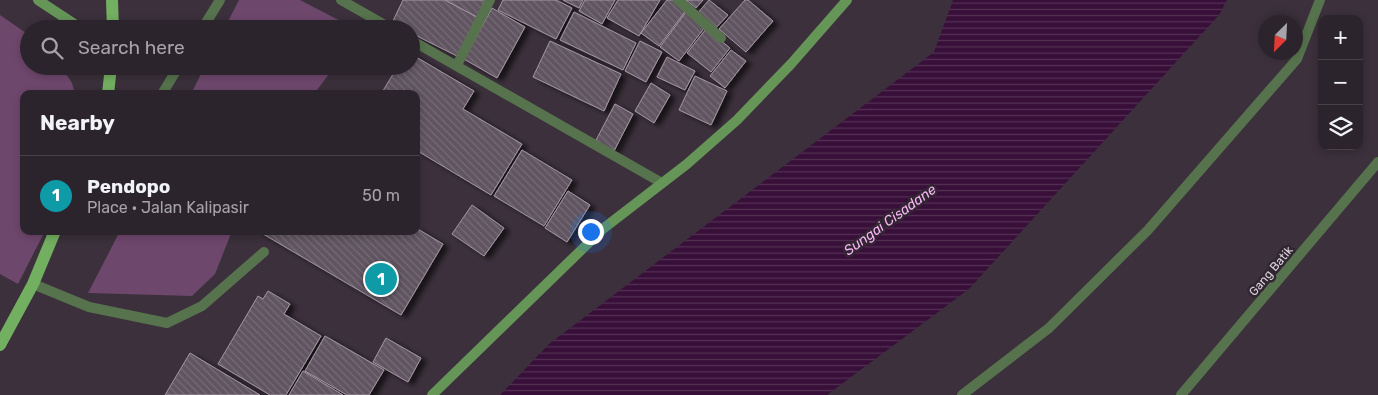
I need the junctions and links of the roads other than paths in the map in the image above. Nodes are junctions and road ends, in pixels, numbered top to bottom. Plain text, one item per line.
1 (38, 0) edge
2 (112, 0) edge
3 (220, 0) edge
4 (341, 0) edge
5 (490, 0) edge
6 (678, 0) edge
7 (847, 0) edge
8 (1320, 0) edge
9 (68, 20) edge
10 (113, 20) edge
11 (208, 20) edge
12 (376, 20) edge
13 (721, 38) dead end
14 (420, 45) edge
15 (457, 65) junction
16 (110, 75) edge
17 (174, 75) edge
18 (108, 90) edge
19 (164, 90) edge
20 (1378, 162) edge
21 (662, 183) junction
22 (53, 235) edge
23 (264, 252) dead end
24 (33, 284) junction
25 (0, 345) edge
26 (432, 395) edge
27 (962, 395) edge
28 (1181, 395) edge

1 - 9 street
2 - 10 main road
3 - 11 street
4 - 12 street
5 - 15 street
6 - 13 street
7 - 21 street
8 - 27 street
14 - 15 street
15 - 21 street
16 - 18 main road
17 - 19 street
20 - 28 street, Gang Batik
21 - 26 street
22 - 24 main road
23 - 24 street
24 - 25 main road

